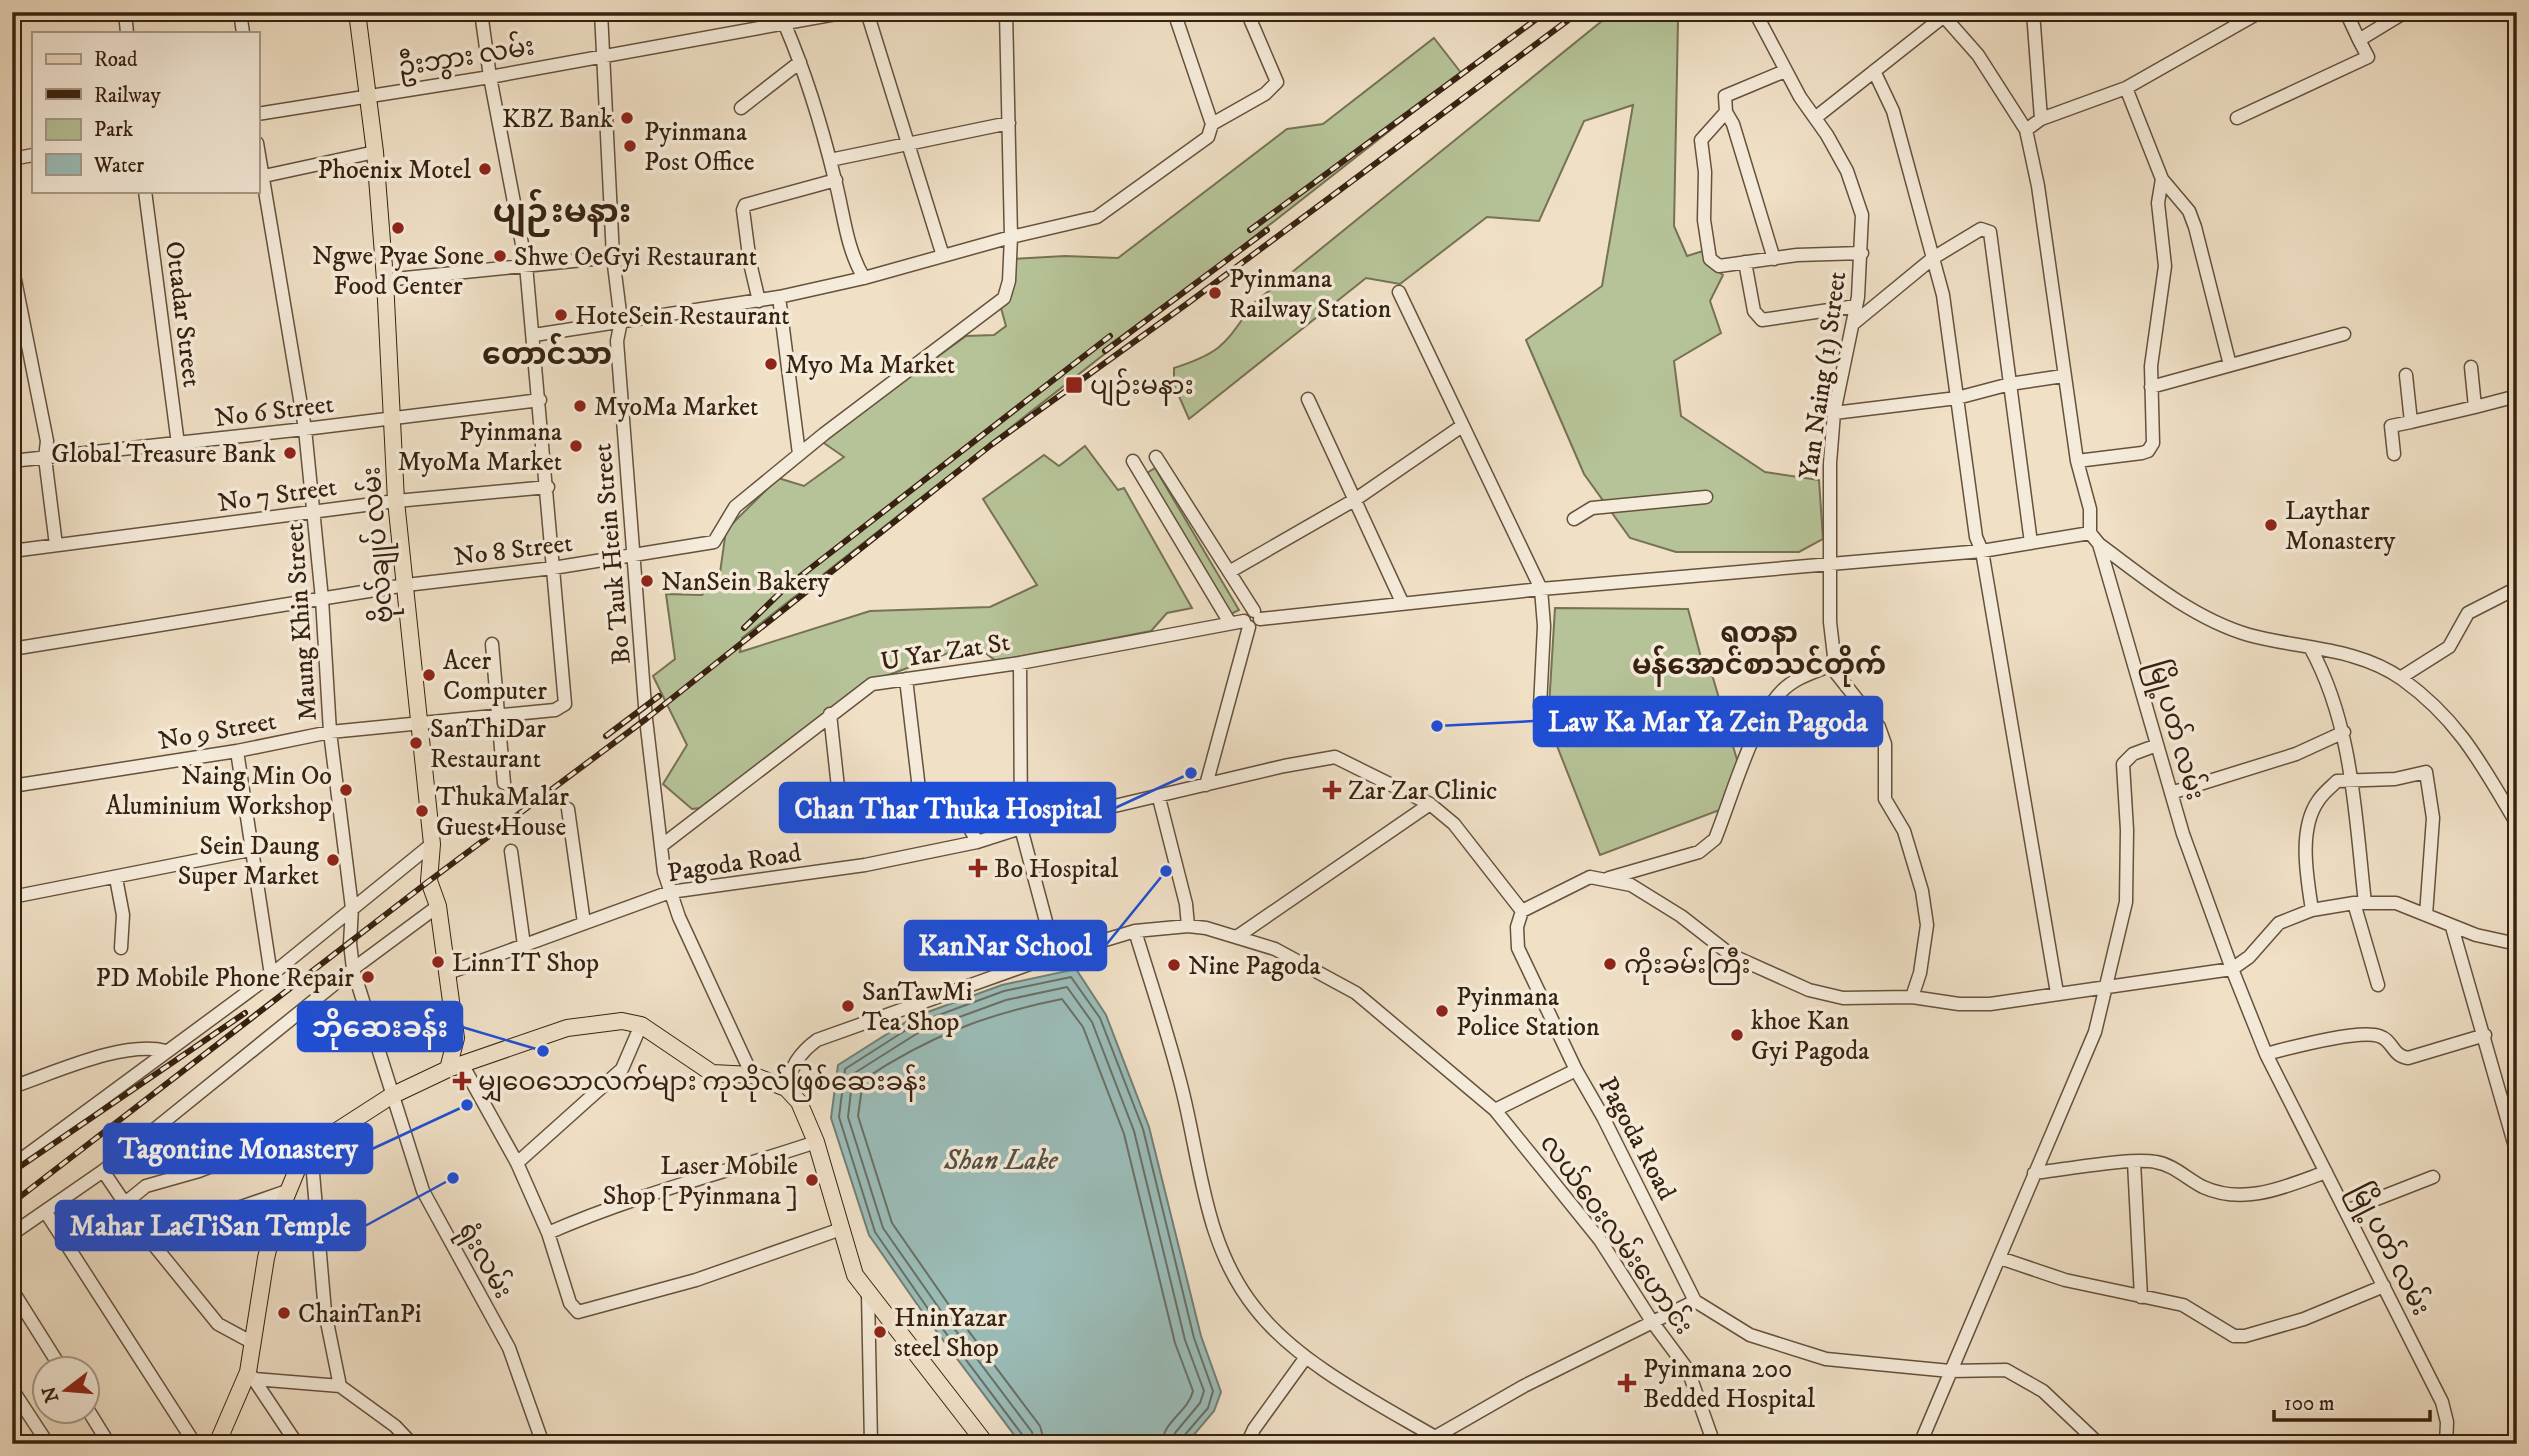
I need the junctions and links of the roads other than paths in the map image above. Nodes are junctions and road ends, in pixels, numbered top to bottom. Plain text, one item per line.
1 (125, 12) edge
2 (240, 12) edge
3 (357, 12) edge
4 (481, 12) edge
5 (601, 12) edge
6 (847, 12) edge
7 (867, 12) edge
8 (1006, 12) edge
9 (1174, 12) edge
10 (1247, 12) edge
11 (1755, 12) edge
12 (2033, 12) edge
13 (2260, 12) edge
14 (2346, 12) edge
15 (2405, 12) edge
16 (1942, 14) edge
17 (2244, 16) edge
18 (785, 25) junction
19 (127, 32) edge
20 (243, 32) edge
21 (2359, 40) junction
22 (602, 58) junction
23 (800, 62) junction
24 (1784, 71) junction
25 (1874, 71) junction
26 (490, 77) junction
27 (2126, 88) junction
28 (367, 94) junction
29 (741, 108) dead end
30 (1726, 112) junction
31 (259, 114) edge
32 (1815, 118) junction
33 (2237, 118) dead end
34 (2041, 119) junction
35 (1009, 122) junction
36 (1212, 124) junction
37 (2026, 130) junction
38 (906, 143) junction
39 (259, 152) edge
40 (375, 152) junction
41 (32, 155) edge
42 (12, 159) edge
43 (830, 160) junction
44 (264, 176) junction
45 (2162, 179) junction
46 (836, 180) junction
47 (145, 192) edge
48 (1011, 237) junction
49 (1861, 253) junction
50 (943, 256) junction
51 (613, 257) junction
52 (1933, 258) junction
53 (1774, 259) junction
54 (1745, 262) junction
55 (12, 265) edge
56 (526, 265) junction
57 (864, 278) junction
58 (385, 280) junction
59 (1399, 292) dead end
60 (779, 297) junction
61 (759, 301) junction
62 (1856, 306) junction
63 (621, 321) junction
64 (1854, 323) junction
65 (2344, 334) dead end
66 (534, 335) junction
67 (2230, 365) junction
68 (2471, 367) dead end
69 (2406, 375) dead end
70 (2063, 376) junction
71 (2010, 384) junction
72 (2151, 387) junction
73 (2517, 396) edge
74 (1957, 398) junction
75 (1308, 399) dead end
76 (540, 400) junction
77 (2475, 407) junction
78 (1835, 413) junction
79 (390, 418) junction
80 (2411, 422) junction
81 (1462, 426) junction
82 (305, 429) junction
83 (178, 444) junction
84 (799, 454) junction
85 (2394, 454) dead end
86 (1156, 457) dead end
87 (45, 458) junction
88 (12, 461) edge
89 (1133, 461) dead end
90 (2077, 461) junction
91 (548, 487) junction
92 (1706, 497) dead end
93 (1356, 499) junction
94 (396, 501) junction
95 (315, 513) junction
96 (1574, 519) dead end
97 (2094, 538) junction
98 (2031, 543) junction
99 (56, 545) junction
100 (12, 551) edge
101 (1982, 551) junction
102 (633, 555) junction
103 (1828, 565) junction
104 (553, 568) junction
105 (1229, 572) junction
106 (406, 585) junction
107 (2517, 588) edge
108 (1541, 589) junction
109 (322, 599) junction
110 (1402, 602) junction
111 (1252, 620) junction
112 (1230, 623) junction
113 (492, 644) dead end
114 (2310, 647) junction
115 (12, 649) edge
116 (1020, 663) junction
117 (1833, 664) junction
118 (2400, 678) junction
119 (906, 679) junction
120 (1540, 707) dead end
121 (830, 714) junction
122 (498, 716) junction
123 (418, 725) junction
124 (330, 732) junction
125 (2344, 733) junction
126 (2157, 745) junction
127 (237, 751) junction
128 (2351, 779) junction
129 (504, 783) dead end
130 (1206, 785) junction
131 (12, 786) edge
132 (2171, 793) junction
133 (1158, 798) junction
134 (1430, 804) junction
135 (921, 806) junction
136 (568, 809) dead end
137 (2517, 824) edge
138 (1021, 828) junction
139 (976, 842) junction
140 (432, 844) junction
141 (661, 846) junction
142 (250, 850) junction
143 (510, 851) dead end
144 (116, 878) junction
145 (1606, 878) junction
146 (670, 892) junction
147 (12, 897) edge
148 (2359, 903) junction
149 (438, 906) junction
150 (352, 908) junction
151 (2312, 910) junction
152 (1522, 911) junction
153 (2426, 915) junction
154 (584, 923) junction
155 (1188, 926) junction
156 (2452, 927) junction
157 (1135, 931) junction
158 (1238, 936) junction
159 (2517, 944) edge
160 (524, 945) junction
161 (121, 948) dead end
162 (1055, 955) junction
163 (353, 969) junction
164 (2232, 969) junction
165 (448, 973) junction
166 (271, 975) junction
167 (2378, 985) dead end
168 (2105, 990) junction
169 (2057, 993) junction
170 (1912, 997) junction
171 (641, 1025) junction
172 (2485, 1035) junction
173 (166, 1051) junction
174 (2266, 1054) junction
175 (455, 1066) junction
176 (1576, 1070) junction
177 (752, 1075) junction
178 (12, 1087) edge
179 (786, 1088) junction
180 (391, 1096) junction
181 (1495, 1110) junction
182 (816, 1142) junction
183 (313, 1148) junction
184 (2516, 1150) edge
185 (517, 1163) junction
186 (2134, 1163) junction
187 (12, 1166) edge
188 (103, 1171) junction
189 (2326, 1172) junction
190 (2034, 1173) junction
191 (2432, 1177) dead end
192 (287, 1191) junction
193 (125, 1203) junction
194 (45, 1211) junction
195 (2346, 1211) junction
196 (841, 1229) junction
197 (548, 1233) junction
198 (12, 1234) edge
199 (149, 1239) junction
200 (2000, 1258) junction
201 (2384, 1286) junction
202 (12, 1290) edge
203 (868, 1293) junction
204 (2141, 1297) junction
205 (1695, 1301) junction
206 (1653, 1323) junction
207 (253, 1343) junction
208 (52, 1354) edge
209 (1306, 1357) junction
210 (1950, 1371) junction
211 (251, 1375) junction
212 (340, 1386) junction
213 (12, 1389) edge
214 (97, 1424) edge
215 (1437, 1440) edge
216 (1921, 1443) edge
217 (48, 1444) edge
218 (109, 1444) edge
219 (195, 1444) edge
220 (217, 1444) edge
221 (297, 1444) edge
222 (412, 1444) edge
223 (543, 1444) edge
224 (871, 1444) edge
225 (986, 1444) edge
226 (1247, 1444) edge
227 (1714, 1444) edge
228 (2099, 1444) edge
229 (2446, 1444) edge

1 - 19 street
2 - 20 street
3 - 28 main road, ဗိုလ်ချုပ် လမ်း
4 - 26 street
5 - 22 street, Bo Tauk Htein Street
6 - 18 street, ဦးဘွား လမ်း
7 - 38 street
8 - 35 street, No 8 Street
9 - 36 street
10 - 36 street
11 - 24 street, Yan Naing (1) Street
12 - 34 street
13 - 17 street
14 - 21 street
15 - 21 street
16 - 25 street
16 - 37 street, မြို့ပတ် လမ်း
17 - 27 street
18 - 22 street, ဦးဘွား လမ်း
18 - 23 street
21 - 33 street
22 - 26 street, ဦးဘွား လမ်း
22 - 51 street, Bo Tauk Htein Street
23 - 29 street
23 - 43 street
24 - 30 street
24 - 32 street, Yan Naing (1) Street
25 - 32 street
25 - 52 street
26 - 28 street, ဦးဘွား လမ်း
26 - 56 street
27 - 34 street
27 - 45 street
28 - 31 street, ဦးဘွား လမ်း
28 - 40 main road, ဗိုလ်ချုပ် လမ်း
30 - 53 street
30 - 54 street
32 - 49 street, Yan Naing (1) Street
34 - 37 street
35 - 38 street
35 - 48 street, No 8 Street
36 - 48 street
37 - 70 street, မြို့ပတ် လမ်း
38 - 43 street
38 - 50 street
39 - 44 street, Maung Khin Street
40 - 44 street
40 - 58 main road, ဗိုလ်ချုပ် လမ်း
41 - 42 street
43 - 46 street
44 - 82 street, Maung Khin Street
45 - 67 street
45 - 72 street
46 - 57 street
46 - 61 street
47 - 83 street, Ottadar Street
48 - 50 street
48 - 84 street, No 8 Street
49 - 53 street
49 - 62 street, Yan Naing (1) Street
50 - 57 street
51 - 56 street
51 - 63 street, Bo Tauk Htein Street
52 - 64 street
52 - 71 street
52 - 74 street
53 - 54 street
54 - 62 street
55 - 87 street
56 - 58 street
56 - 66 street
57 - 60 street
58 - 79 main road, ဗိုလ်ချုပ် လမ်း
59 - 81 street
60 - 61 street
60 - 84 street
61 - 63 street
62 - 64 street, Yan Naing (1) Street
63 - 66 street
63 - 102 street, Bo Tauk Htein Street
64 - 78 street, Yan Naing (1) Street
65 - 67 street
66 - 76 street
67 - 72 street
68 - 77 street
69 - 80 street
70 - 71 street
70 - 90 street, မြို့ပတ် လမ်း
71 - 74 street
71 - 98 street
72 - 90 street
73 - 77 street
74 - 78 street
74 - 101 street
75 - 93 street
76 - 79 street, No 6 Street
76 - 91 street
77 - 80 street
78 - 103 street, Yan Naing (1) Street
79 - 82 street, No 6 Street
79 - 94 main road, ဗိုလ်ချုပ် လမ်း
80 - 85 street
81 - 93 street
81 - 108 street
82 - 83 street, No 6 Street
82 - 95 street, Maung Khin Street
83 - 87 street, No 6 Street
84 - 102 street, No 8 Street
86 - 105 street
87 - 88 street, No 6 Street
87 - 99 street
89 - 112 street
90 - 97 street, မြို့ပတ် လမ်း
91 - 94 street, No 7 Street
91 - 104 street
92 - 96 street
93 - 105 street
93 - 110 street
94 - 95 street, No 7 Street
94 - 106 main road, ဗိုလ်ချုပ် လမ်း
95 - 99 street, No 7 Street
95 - 109 street, Maung Khin Street
97 - 98 street, U Yar Zat St
97 - 114 street
97 - 126 street, မြို့ပတ် လမ်း
98 - 101 street, U Yar Zat St
99 - 100 street, No 7 Street
101 - 103 street, U Yar Zat St
101 - 169 street
102 - 104 street, No 8 Street
102 - 141 street, Bo Tauk Htein Street
103 - 108 street, U Yar Zat St
103 - 117 street, Yan Naing (1) Street
104 - 106 street, No 8 Street
104 - 122 street, No 9 Street
105 - 111 street
106 - 109 street, No 8 Street
106 - 123 main road, ဗိုလ်ချုပ် လမ်း
107 - 118 street
108 - 110 street, U Yar Zat St
108 - 120 street
109 - 115 street, No 8 Street
109 - 124 street, Maung Khin Street
110 - 111 street, U Yar Zat St
111 - 112 street, U Yar Zat St
111 - 130 street
112 - 116 street, U Yar Zat St
113 - 122 street
114 - 118 street
114 - 125 street
116 - 119 street, U Yar Zat St
116 - 138 street
117 - 145 street
117 - 170 street, Yan Naing (1) Street
118 - 137 street
119 - 121 street, U Yar Zat St
119 - 135 street
121 - 135 street
121 - 141 street, U Yar Zat St
122 - 123 street, No 9 Street
122 - 129 street
123 - 124 street, No 9 Street
123 - 140 main road, ဗိုလ်ချုပ် လမ်း
124 - 127 street, No 9 Street
124 - 150 street, Maung Khin Street
125 - 128 street
125 - 132 street
126 - 132 street, မြို့ပတ် လမ်း
126 - 168 street
127 - 131 street, No 9 Street
127 - 142 street
128 - 148 street
128 - 151 street
128 - 153 street
130 - 133 street, Pagoda Road
130 - 134 street, Pagoda Road
132 - 164 street, မြို့ပတ် လမ်း
133 - 138 street, Pagoda Road
133 - 155 street
134 - 152 street, Pagoda Road
134 - 158 street
135 - 139 street
136 - 154 street
138 - 139 street, Pagoda Road
138 - 162 street
139 - 146 street, Pagoda Road
140 - 149 main road, ဗိုလ်ချုပ် လမ်း
140 - 150 street
141 - 146 street, Bo Tauk Htein Street
142 - 144 street
142 - 166 street
143 - 160 street
144 - 147 street
144 - 161 street
145 - 152 street
145 - 170 street
146 - 154 street, Pagoda Road
146 - 177 street, Bo Tauk Htein Street
148 - 151 street
148 - 153 street
148 - 167 street
149 - 163 street
149 - 165 main road, ဗိုလ်ချုပ် လမ်း
150 - 163 street, Maung Khin Street
150 - 166 street
151 - 164 street
152 - 176 street, Pagoda Road
153 - 156 street
154 - 160 street, Pagoda Road
155 - 157 street, လယ်ဝေးလမ်းဟောင်း
155 - 158 street, လယ်ဝေးလမ်းဟောင်း
156 - 159 street
156 - 172 street
157 - 162 street, လယ်ဝေးလမ်းဟောင်း
157 - 209 street
158 - 181 street, လယ်ဝေးလမ်းဟောင်း
160 - 165 street, Pagoda Road
162 - 179 street, လယ်ဝေးလမ်းဟောင်း
163 - 180 street, Maung Khin Street
163 - 188 street
164 - 168 street
164 - 174 street, မြို့ပတ် လမ်း
165 - 175 main road, ဗိုလ်ချုပ် လမ်း
166 - 173 street
168 - 169 street
168 - 190 street
169 - 170 street
171 - 175 main road
171 - 177 main road
171 - 185 street
172 - 174 street
172 - 184 street
173 - 178 street
173 - 187 street
174 - 189 street, မြို့ပတ် လမ်း
175 - 180 main road
175 - 185 street
176 - 181 street
176 - 205 street, Pagoda Road
177 - 179 main road
179 - 182 main road
180 - 183 main road
180 - 223 street, ရုံးလမ်း
181 - 206 street, လယ်ဝေးလမ်းဟောင်း
182 - 196 main road
182 - 197 street
183 - 192 main road
183 - 193 street
183 - 212 street
185 - 197 street
186 - 189 street
186 - 190 street
186 - 204 street
188 - 193 street
188 - 194 street
189 - 195 street, မြို့ပတ် လမ်း
190 - 200 street
191 - 195 street
192 - 199 street
192 - 207 main road
193 - 199 street
194 - 198 street
194 - 219 street
195 - 201 street, မြို့ပတ် လမ်း
196 - 197 street
196 - 203 main road
199 - 207 street
200 - 204 street
200 - 210 street
201 - 204 street
201 - 229 street, မြို့ပတ် လမ်း
202 - 208 street
203 - 224 street
203 - 225 main road
205 - 206 street
205 - 210 street
206 - 215 street
206 - 227 street, လယ်ဝေးလမ်းဟောင်း
207 - 211 main road
209 - 215 street
209 - 226 street
210 - 216 street
210 - 228 street
211 - 212 street
211 - 220 main road
211 - 221 street
212 - 222 street
213 - 217 street
214 - 218 street

